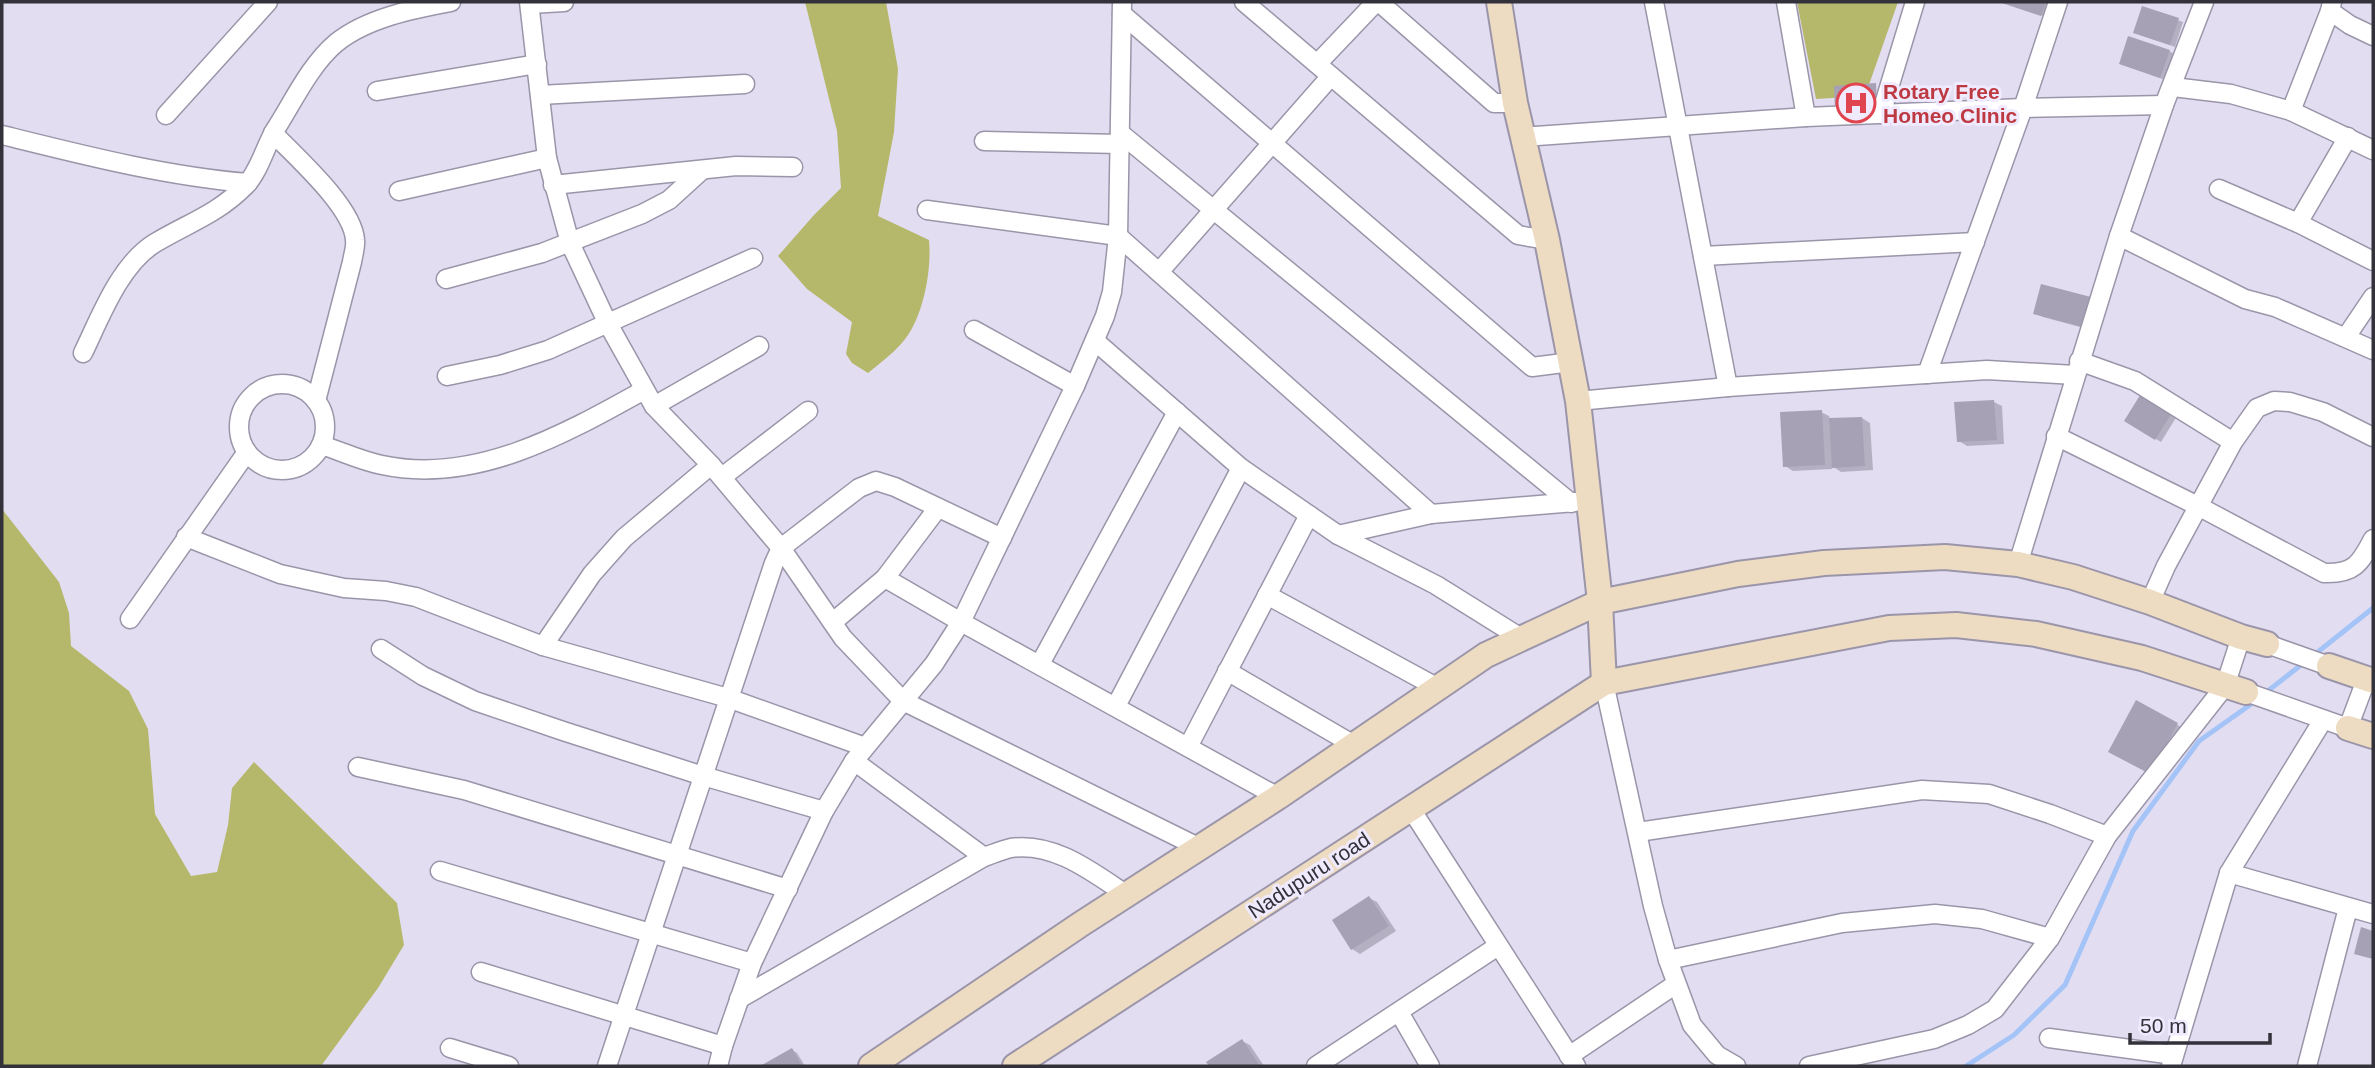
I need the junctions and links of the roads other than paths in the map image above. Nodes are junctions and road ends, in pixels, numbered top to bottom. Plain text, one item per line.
1 (268, 2) edge
2 (451, 2) edge
3 (564, 2) edge
4 (1244, 2) edge
5 (1378, 2) edge
6 (1499, 2) edge
7 (1654, 2) edge
8 (1786, 2) edge
9 (1915, 2) edge
10 (2057, 2) edge
11 (2204, 2) edge
12 (529, 3) edge
13 (2331, 6) edge
14 (1122, 8) edge
15 (2373, 36) edge
16 (537, 64) junction
17 (1324, 70) junction
18 (745, 84) dead end
19 (2173, 87) junction
20 (377, 91) dead end
21 (540, 95) junction
22 (1515, 103) junction
23 (2164, 105) junction
24 (2023, 108) junction
25 (2291, 111) junction
26 (1881, 114) junction
27 (166, 115) dead end
28 (1806, 117) junction
29 (1679, 127) junction
30 (273, 134) junction
31 (2, 135) edge
32 (1522, 137) junction
33 (2348, 137) junction
34 (1120, 139) junction
35 (984, 141) dead end
36 (1273, 144) junction
37 (2373, 150) edge
38 (547, 159) junction
39 (793, 167) dead end
40 (702, 170) junction
41 (248, 184) junction
42 (553, 185) junction
43 (2219, 189) dead end
44 (399, 191) dead end
45 (927, 210) dead end
46 (1215, 211) junction
47 (2298, 223) junction
48 (1118, 236) junction
49 (2119, 236) junction
50 (1546, 240) junction
51 (1975, 242) junction
52 (570, 243) junction
53 (1703, 256) junction
54 (753, 258) dead end
55 (2373, 261) edge
56 (1159, 272) junction
57 (446, 279) dead end
58 (2373, 297) edge
59 (607, 322) junction
60 (974, 330) dead end
61 (2346, 337) junction
62 (1094, 341) junction
63 (759, 346) dead end
64 (2373, 350) edge
65 (83, 353) dead end
66 (1570, 362) junction
67 (2077, 368) junction
68 (1927, 374) junction
69 (447, 376) dead end
70 (1075, 386) junction
71 (1728, 387) junction
72 (644, 390) junction
73 (316, 401) junction
74 (1578, 401) junction
75 (654, 406) junction
76 (808, 411) dead end
77 (1177, 412) junction
78 (2056, 436) junction
79 (2373, 437) edge
80 (2233, 442) junction
81 (321, 444) junction
82 (247, 452) junction
83 (1241, 468) junction
84 (717, 471) junction
85 (1580, 502) junction
86 (2198, 506) junction
87 (937, 509) junction
88 (1430, 514) junction
89 (1309, 515) junction
90 (1338, 535) junction
91 (186, 537) junction
92 (1002, 538) junction
93 (2373, 539) edge
94 (781, 548) junction
95 (2018, 564) junction
96 (886, 578) junction
97 (1267, 595) junction
98 (2150, 601) junction
99 (1600, 602) junction
100 (130, 619) dead end
101 (833, 622) junction
102 (961, 622) junction
103 (2241, 637) junction
104 (1521, 638) junction
105 (2267, 644) joint
106 (543, 646) junction
107 (381, 649) dead end
108 (1040, 664) junction
109 (2329, 666) joint
110 (1227, 671) junction
111 (2370, 680) edge
112 (1604, 683) junction
113 (1437, 688) junction
114 (2235, 689) junction
115 (728, 698) junction
116 (903, 701) junction
117 (1116, 706) junction
118 (2323, 720) junction
119 (2348, 728) junction
120 (2373, 736) edge
121 (1354, 745) junction
122 (1188, 747) junction
123 (860, 754) junction
124 (358, 767) dead end
125 (703, 776) junction
126 (1278, 797) junction
127 (1411, 809) junction
128 (824, 811) junction
129 (1638, 832) junction
130 (2107, 836) junction
131 (1200, 848) junction
132 (677, 854) junction
133 (984, 857) junction
134 (440, 870) dead end
135 (2229, 873) junction
136 (788, 889) junction
137 (1127, 895) junction
138 (2348, 908) junction
139 (2373, 914) edge
140 (651, 934) junction
141 (2050, 939) junction
142 (1498, 946) junction
143 (1668, 960) junction
144 (752, 963) junction
145 (481, 972) dead end
146 (1676, 984) junction
147 (739, 999) junction
148 (1399, 1012) junction
149 (624, 1015) junction
150 (2049, 1038) dead end
151 (723, 1046) junction
152 (450, 1048) dead end
153 (1573, 1061) edge
154 (2173, 1061) edge
155 (509, 1066) edge
156 (607, 1066) edge
157 (718, 1066) edge
158 (871, 1066) edge
159 (1015, 1066) edge
160 (1316, 1066) edge
161 (1430, 1066) edge
162 (1736, 1066) edge
163 (1810, 1066) edge
164 (2307, 1066) edge

1 - 27 street
2 - 30 street
3 - 12 street
4 - 17 street
5 - 17 street
5 - 22 street
6 - 22 street
7 - 29 street
8 - 28 street
9 - 26 street
10 - 24 street
11 - 19 street
12 - 16 street
13 - 15 street
13 - 25 street
14 - 34 street
14 - 36 street
16 - 20 street
16 - 21 street
17 - 36 street
17 - 50 street
18 - 21 street
19 - 23 street
19 - 25 street
21 - 38 street
22 - 32 street
23 - 24 street
23 - 49 street
24 - 26 street
24 - 51 street
25 - 33 street
26 - 28 street
28 - 29 street
29 - 32 street
29 - 53 street
30 - 41 street
30 - 73 street
31 - 41 street
32 - 50 street
33 - 37 street
33 - 47 street
34 - 35 street
34 - 46 street
34 - 48 street
36 - 46 street
36 - 66 street
38 - 42 street
38 - 44 street
39 - 40 street
40 - 42 street
40 - 52 street
41 - 65 street
42 - 52 street
43 - 47 street
45 - 48 street
46 - 56 street
46 - 85 street
47 - 55 street
48 - 56 street
48 - 62 street
49 - 61 street
49 - 67 street
50 - 66 street
51 - 53 street
51 - 68 street
52 - 57 street
52 - 59 street
53 - 71 street
54 - 59 street
56 - 88 street
58 - 61 street
59 - 69 street
59 - 72 street
60 - 70 street
61 - 64 street
62 - 70 street
62 - 77 street
63 - 75 street
66 - 74 street
67 - 68 street
67 - 78 street
67 - 80 street
68 - 71 street
70 - 92 street
71 - 74 street
72 - 75 street
72 - 81 street
73 - 81 street
73 - 82 street
74 - 85 street
75 - 84 street
76 - 84 street
77 - 83 street
77 - 108 street
78 - 86 street
78 - 95 street
79 - 80 street
80 - 86 street
81 - 82 street
82 - 91 street
83 - 89 street
83 - 117 street
84 - 94 street
84 - 106 street
85 - 88 street
85 - 99 street
86 - 93 street
86 - 98 street
87 - 92 street
87 - 94 street
87 - 96 street
88 - 90 street
89 - 90 street
89 - 97 street
90 - 104 street
91 - 100 street
91 - 106 street
92 - 102 street
94 - 101 street
94 - 115 street
95 - 98 street
95 - 99 street
96 - 101 street
96 - 102 street
97 - 110 street
97 - 113 street
98 - 103 street
99 - 104 street
99 - 112 street
101 - 116 street
102 - 108 street
102 - 116 street
103 - 105 street
103 - 114 street
104 - 113 street
105 - 109 street
106 - 115 street
107 - 125 street
108 - 117 street
109 - 111 street
110 - 121 street
110 - 122 street
111 - 119 street
112 - 114 street
112 - 127 street, Nadupuru road
112 - 129 street
113 - 121 street
114 - 118 street
114 - 130 street
115 - 123 street
115 - 125 street
116 - 123 street
116 - 131 street
117 - 122 street
118 - 119 street
118 - 135 street
119 - 120 street
121 - 126 street
122 - 126 street
123 - 128 street
123 - 133 street
124 - 132 street
125 - 128 street
125 - 132 street
126 - 131 street
127 - 142 street
127 - 159 street, Nadupuru road
128 - 136 street
129 - 130 street
129 - 143 street
130 - 141 street
131 - 137 street
132 - 136 street
132 - 140 street
133 - 137 street
133 - 147 street
134 - 140 street
135 - 138 street
135 - 154 street
136 - 144 street
137 - 158 street
138 - 139 street
138 - 164 street
140 - 144 street
140 - 149 street
141 - 143 street
141 - 163 street
142 - 148 street
142 - 153 street
143 - 146 street
144 - 147 street
145 - 149 street
146 - 153 street
146 - 162 street
147 - 151 street
148 - 160 street
148 - 161 street
149 - 151 street
149 - 156 street
150 - 154 street
151 - 157 street
152 - 155 street

